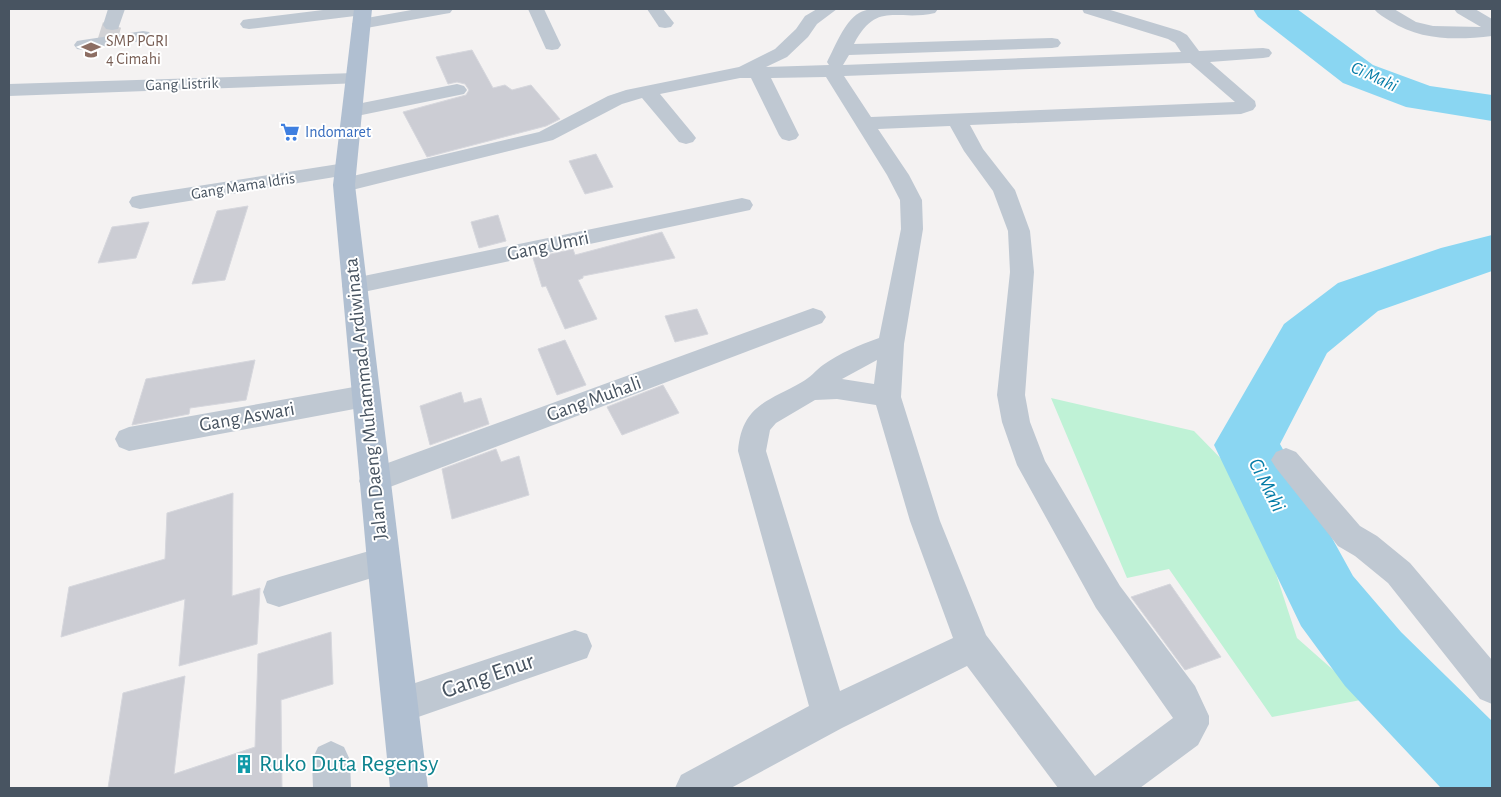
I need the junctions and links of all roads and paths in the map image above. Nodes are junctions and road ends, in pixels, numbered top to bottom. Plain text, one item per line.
1 (444, 9) edge
2 (536, 9) edge
3 (655, 9) edge
4 (828, 9) edge
5 (929, 9) edge
6 (1090, 9) edge
7 (1383, 9) edge
8 (1463, 9) edge
9 (362, 14) edge
10 (806, 14) edge
11 (665, 23) dead end
12 (249, 24) dead end
13 (1492, 26) edge
14 (111, 27) edge
15 (1492, 31) edge
16 (143, 36) dead end
17 (1181, 39) junction
18 (1131, 41) dead end
19 (1071, 43) dead end
20 (84, 45) dead end
21 (552, 45) dead end
22 (1262, 53) dead end
23 (1194, 57) junction
24 (837, 60) junction
25 (749, 72) junction
26 (355, 79) junction
27 (9, 90) edge
28 (457, 90) dead end
29 (647, 91) junction
30 (352, 111) junction
31 (957, 119) junction
32 (866, 123) junction
33 (788, 135) dead end
34 (686, 138) dead end
35 (345, 177) junction
36 (140, 202) dead end
37 (742, 204) dead end
38 (354, 286) junction
39 (813, 317) dead end
40 (891, 344) junction
41 (812, 389) junction
42 (365, 396) junction
43 (887, 397) junction
44 (129, 439) dead end
45 (1286, 460) dead end
46 (374, 480) junction
47 (383, 561) junction
48 (279, 592) dead end
49 (575, 646) dead end
50 (973, 646) junction
51 (1492, 687) edge
52 (402, 705) junction
53 (829, 715) junction
54 (409, 788) edge
55 (694, 788) edge
56 (1081, 788) edge
57 (1109, 788) edge

1 - 9 street
2 - 21 street
3 - 11 street
4 - 10 street
5 - 24 street
6 - 17 street
7 - 15 street
8 - 13 street
9 - 12 street
9 - 26 main road, Jalan Daeng Muhammad Ardiwinata
10 - 25 street
14 - 16 street
14 - 20 street
17 - 18 street
17 - 23 street
19 - 24 street
22 - 23 street
23 - 24 street
23 - 31 street
24 - 25 street
24 - 32 street
25 - 29 street, Gang Mama Idris
25 - 33 street
26 - 27 street, Gang Listrik
26 - 30 main road, Jalan Daeng Muhammad Ardiwinata
28 - 30 street
29 - 34 street
29 - 35 street, Gang Mama Idris
30 - 35 main road, Jalan Daeng Muhammad Ardiwinata
31 - 32 street
31 - 57 street
32 - 40 street
35 - 36 street, Gang Mama Idris
35 - 38 main road, Jalan Daeng Muhammad Ardiwinata
37 - 38 street, Gang Umri
38 - 42 main road, Jalan Daeng Muhammad Ardiwinata
39 - 46 street, Gang Muhali
40 - 41 street
40 - 43 street
41 - 43 street
41 - 53 street
42 - 44 street, Gang Aswari
42 - 46 main road, Jalan Daeng Muhammad Ardiwinata
43 - 50 street
45 - 51 street
46 - 47 main road, Jalan Daeng Muhammad Ardiwinata
47 - 48 street
47 - 52 main road, Jalan Daeng Muhammad Ardiwinata
49 - 52 street, Gang Enur
50 - 53 street
50 - 56 street
52 - 54 main road, Jalan Daeng Muhammad Ardiwinata
53 - 55 street

